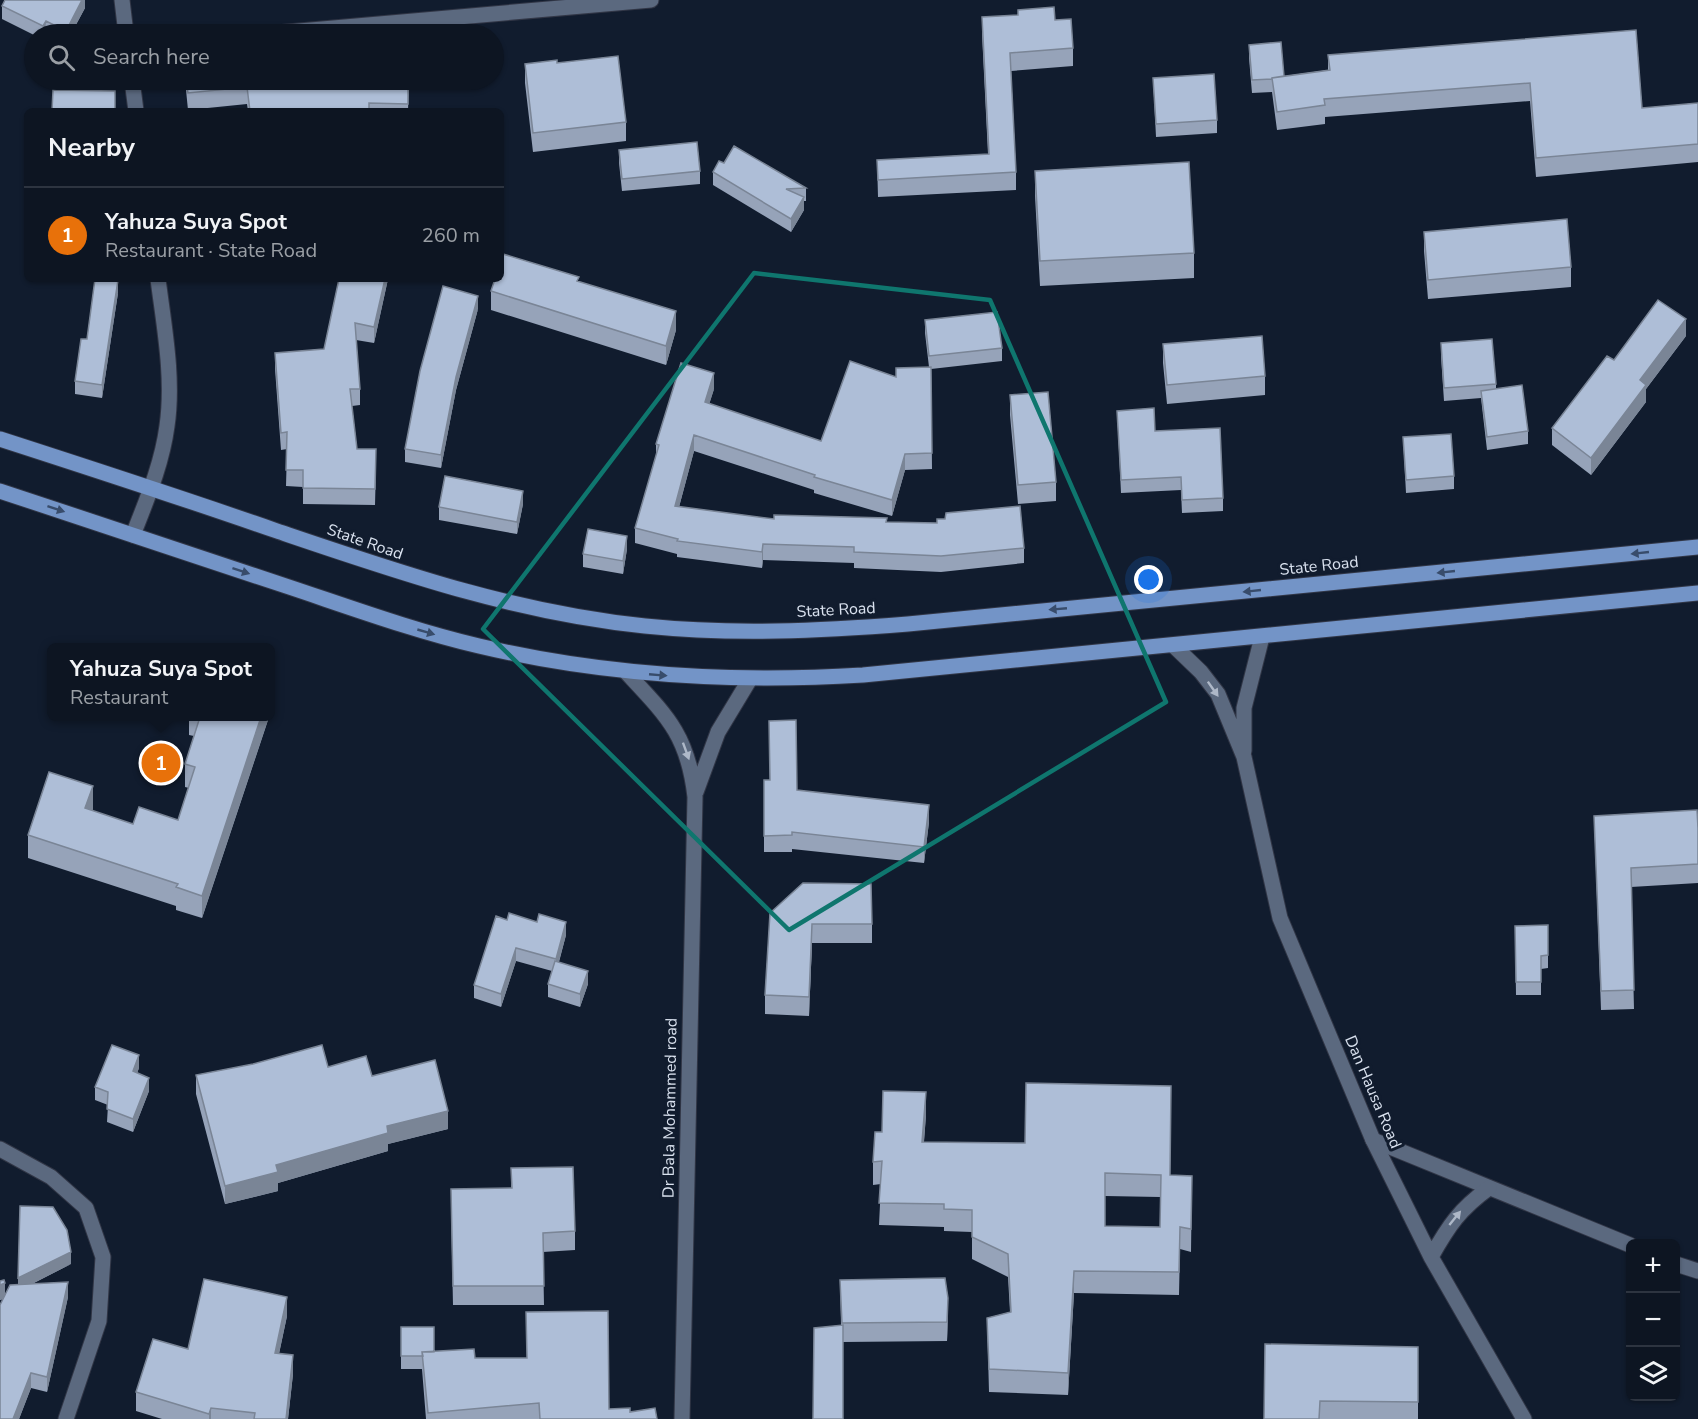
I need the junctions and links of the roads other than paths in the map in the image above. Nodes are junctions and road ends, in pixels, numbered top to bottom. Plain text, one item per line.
1 (122, 0) edge
2 (651, 0) edge
3 (125, 24) edge
4 (379, 24) edge
5 (133, 90) edge
6 (136, 108) edge
7 (158, 282) edge
8 (0, 439) edge
9 (152, 488) junction
10 (0, 491) edge
11 (133, 535) junction
12 (1698, 547) edge
13 (1698, 593) edge
14 (1262, 637) junction
15 (1174, 646) junction
16 (626, 672) junction
17 (750, 679) junction
18 (1244, 757) junction
19 (695, 797) junction
20 (1373, 1140) junction
21 (0, 1149) edge
22 (1489, 1188) junction
23 (1626, 1243) edge
24 (1431, 1257) junction
25 (1680, 1265) edge
26 (1698, 1271) edge
27 (66, 1419) edge
28 (682, 1419) edge
29 (1524, 1419) edge

1 - 3 street
2 - 4 street
5 - 6 street
7 - 9 street
8 - 9 main road, State Road
9 - 11 street
12 -> 9 main road, State Road
10 -> 11 main road
11 -> 16 main road
13 - 14 main road
14 - 15 main road
14 - 18 street, Dan Hausa Road
15 - 17 main road
15 -> 18 street, Dan Hausa Road
16 -> 17 main road
16 -> 19 street
17 - 19 street
18 - 20 street, Dan Hausa Road
19 - 28 street, Dr Bala Mohammed road
20 - 22 street
20 - 24 street, Dan Hausa Road
21 - 27 street
22 - 23 street
24 -> 22 street
24 - 29 street, Dan Hausa Road
25 - 26 street

